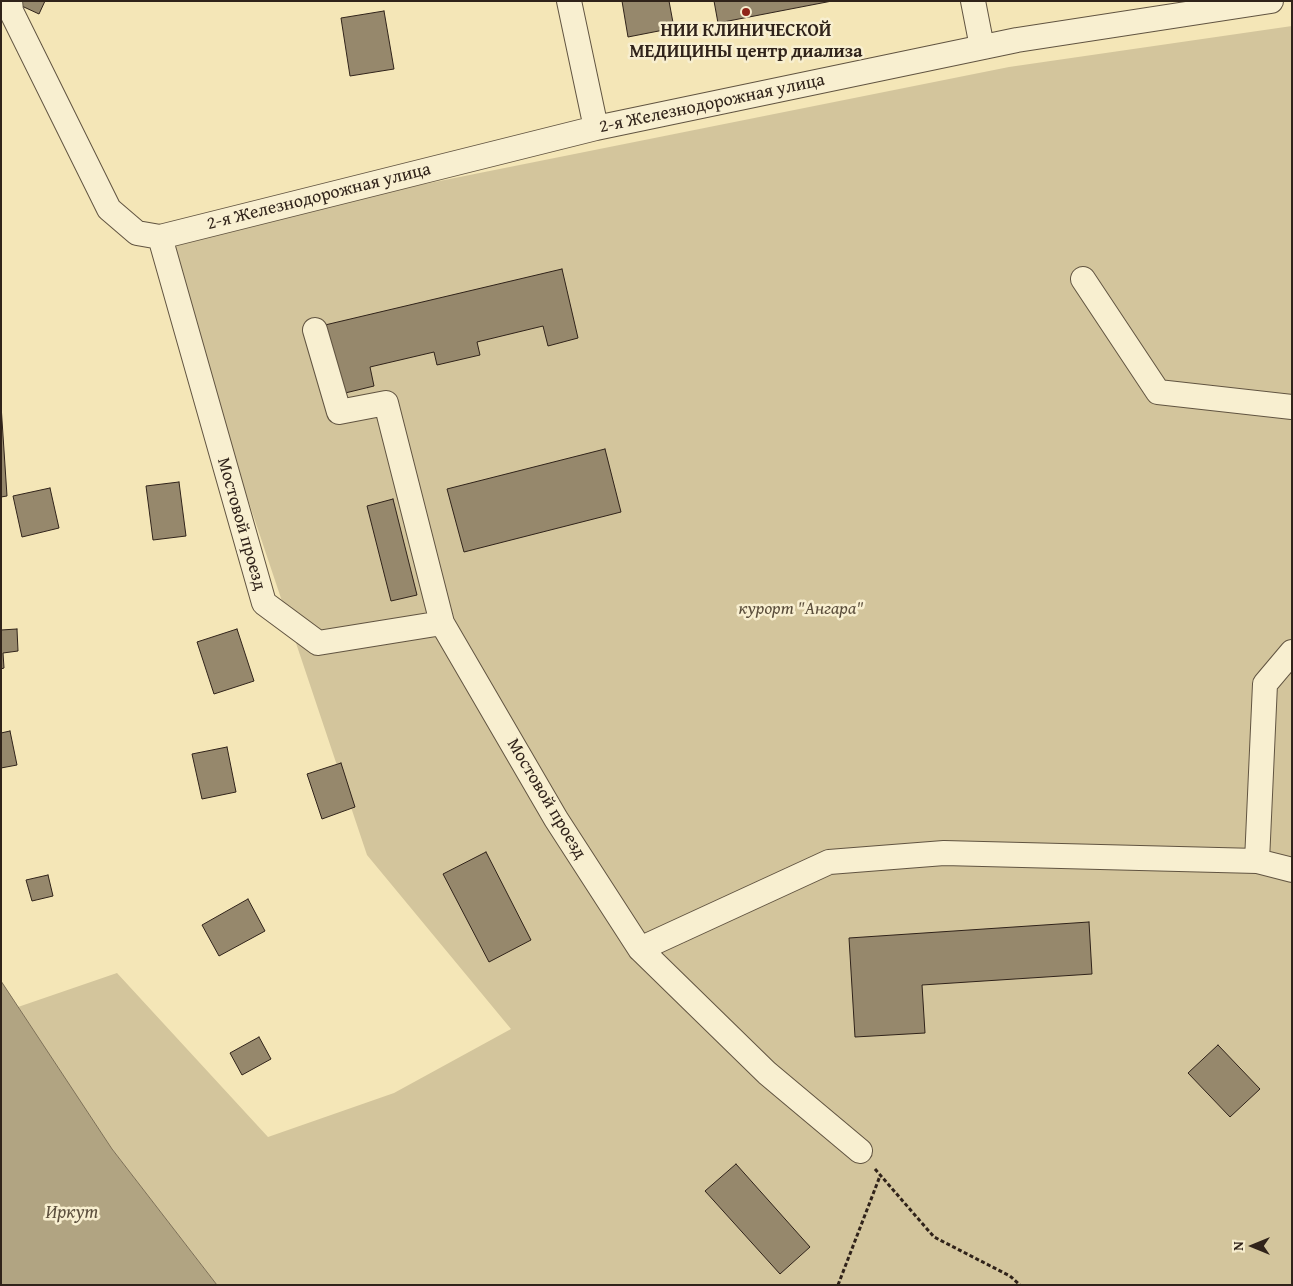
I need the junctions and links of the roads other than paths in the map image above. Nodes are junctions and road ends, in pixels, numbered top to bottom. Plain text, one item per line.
1 (569, 1) edge
2 (974, 1) edge
3 (1271, 1) edge
4 (1239, 3) edge
5 (7, 12) edge
6 (982, 47) junction
7 (596, 128) junction
8 (160, 237) junction
9 (1083, 279) dead end
10 (315, 330) dead end
11 (1292, 407) edge
12 (442, 623) junction
13 (1292, 652) edge
14 (1257, 860) junction
15 (1292, 870) edge
16 (640, 949) junction
17 (860, 1151) road end

1 - 7 street
2 - 6 street
3 - 4 street, 2-я Железнодорожная улица
4 - 6 street, 2-я Железнодорожная улица
5 - 8 street
6 - 7 street, 2-я Железнодорожная улица
7 - 8 street, 2-я Железнодорожная улица
8 - 12 street, Мостовой проезд
9 - 11 street
10 - 12 street
12 - 16 street, Мостовой проезд
13 - 14 street
14 - 15 street
14 - 16 street
16 - 17 street, Мостовой проезд

